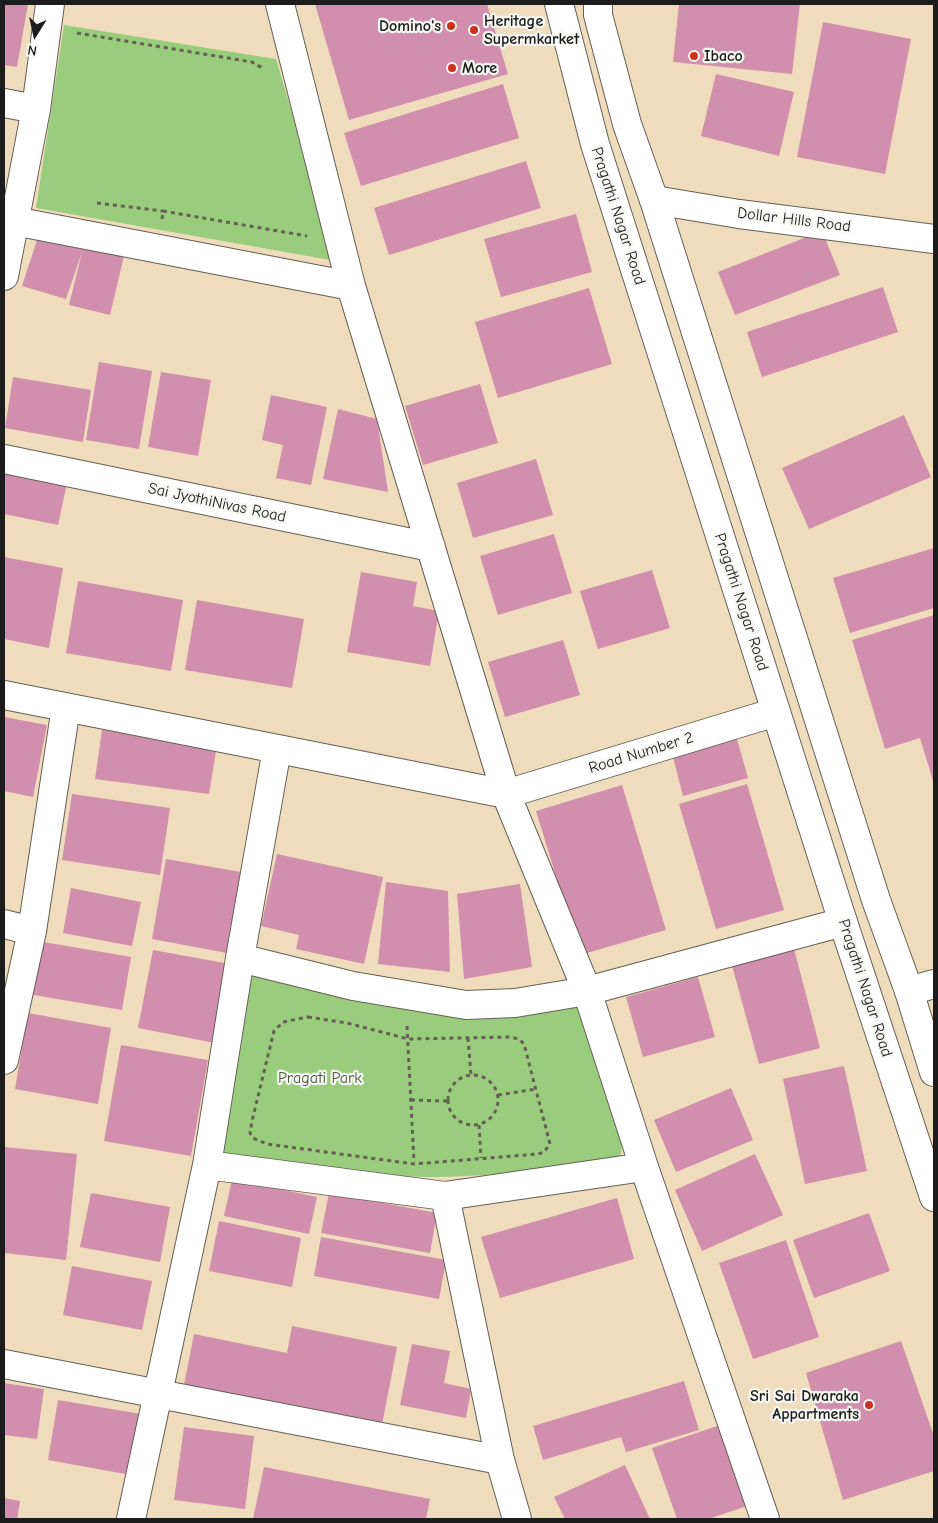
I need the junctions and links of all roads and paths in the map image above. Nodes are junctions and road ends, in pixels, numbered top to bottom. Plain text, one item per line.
1 (50, 4) edge
2 (280, 4) edge
3 (559, 4) edge
4 (598, 4) edge
5 (73, 34) dead end
6 (267, 73) dead end
7 (4, 103) edge
8 (36, 109) junction
9 (654, 200) junction
10 (87, 202) dead end
11 (163, 211) junction
12 (14, 221) junction
13 (312, 236) dead end
14 (934, 239) edge
15 (158, 248) junction
16 (4, 276) edge
17 (351, 286) junction
18 (4, 459) edge
19 (430, 547) junction
20 (4, 695) edge
21 (66, 707) junction
22 (776, 712) junction
23 (277, 749) junction
24 (506, 794) junction
25 (843, 922) junction
26 (4, 924) edge
27 (32, 931) junction
28 (240, 958) junction
29 (922, 987) edge
30 (587, 991) junction
31 (468, 1038) junction
32 (408, 1039) junction
33 (4, 1060) edge
34 (934, 1072) edge
35 (471, 1075) junction
36 (536, 1089) junction
37 (498, 1095) junction
38 (411, 1100) junction
39 (448, 1101) junction
40 (479, 1125) junction
41 (481, 1158) junction
42 (414, 1164) junction
43 (207, 1165) junction
44 (644, 1167) junction
45 (445, 1196) junction
46 (934, 1197) edge
47 (4, 1364) edge
48 (157, 1393) junction
49 (500, 1460) junction
50 (131, 1519) edge
51 (517, 1519) edge
52 (764, 1519) edge

1 - 8 street
2 - 17 street
3 - 22 street, Pragathi Nagar Road
4 - 9 street
5 - 6 path
7 - 8 street
8 - 12 street
9 - 14 street, Dollar Hills Road
9 - 29 street
10 - 11 path
11 - 13 path
11 - 15 path
12 - 15 street
12 - 16 street
15 - 17 street
17 - 19 street
18 - 19 street, Sai JyothiNivas Road
19 - 24 street
20 - 21 street
21 - 23 street
21 - 27 street
22 - 24 street, Road Number 2
22 - 25 street, Pragathi Nagar Road
23 - 24 street
23 - 28 street
24 - 30 street
25 - 30 street
25 - 46 street, Pragathi Nagar Road
26 - 27 street
27 - 33 street
28 - 30 street
28 - 43 street
29 - 34 street
30 - 44 street
31 - 32 path
31 - 35 path
31 - 36 path
32 - 38 path
32 - 42 path
35 - 37 path
35 - 39 path
36 - 37 path
36 - 41 path
37 - 40 path
38 - 39 path
38 - 42 path
39 - 40 path
40 - 41 path
41 - 42 path
43 - 45 street
43 - 48 street
44 - 45 street
44 - 52 street
45 - 49 street
47 - 48 street
48 - 49 street
48 - 50 street
49 - 51 street

